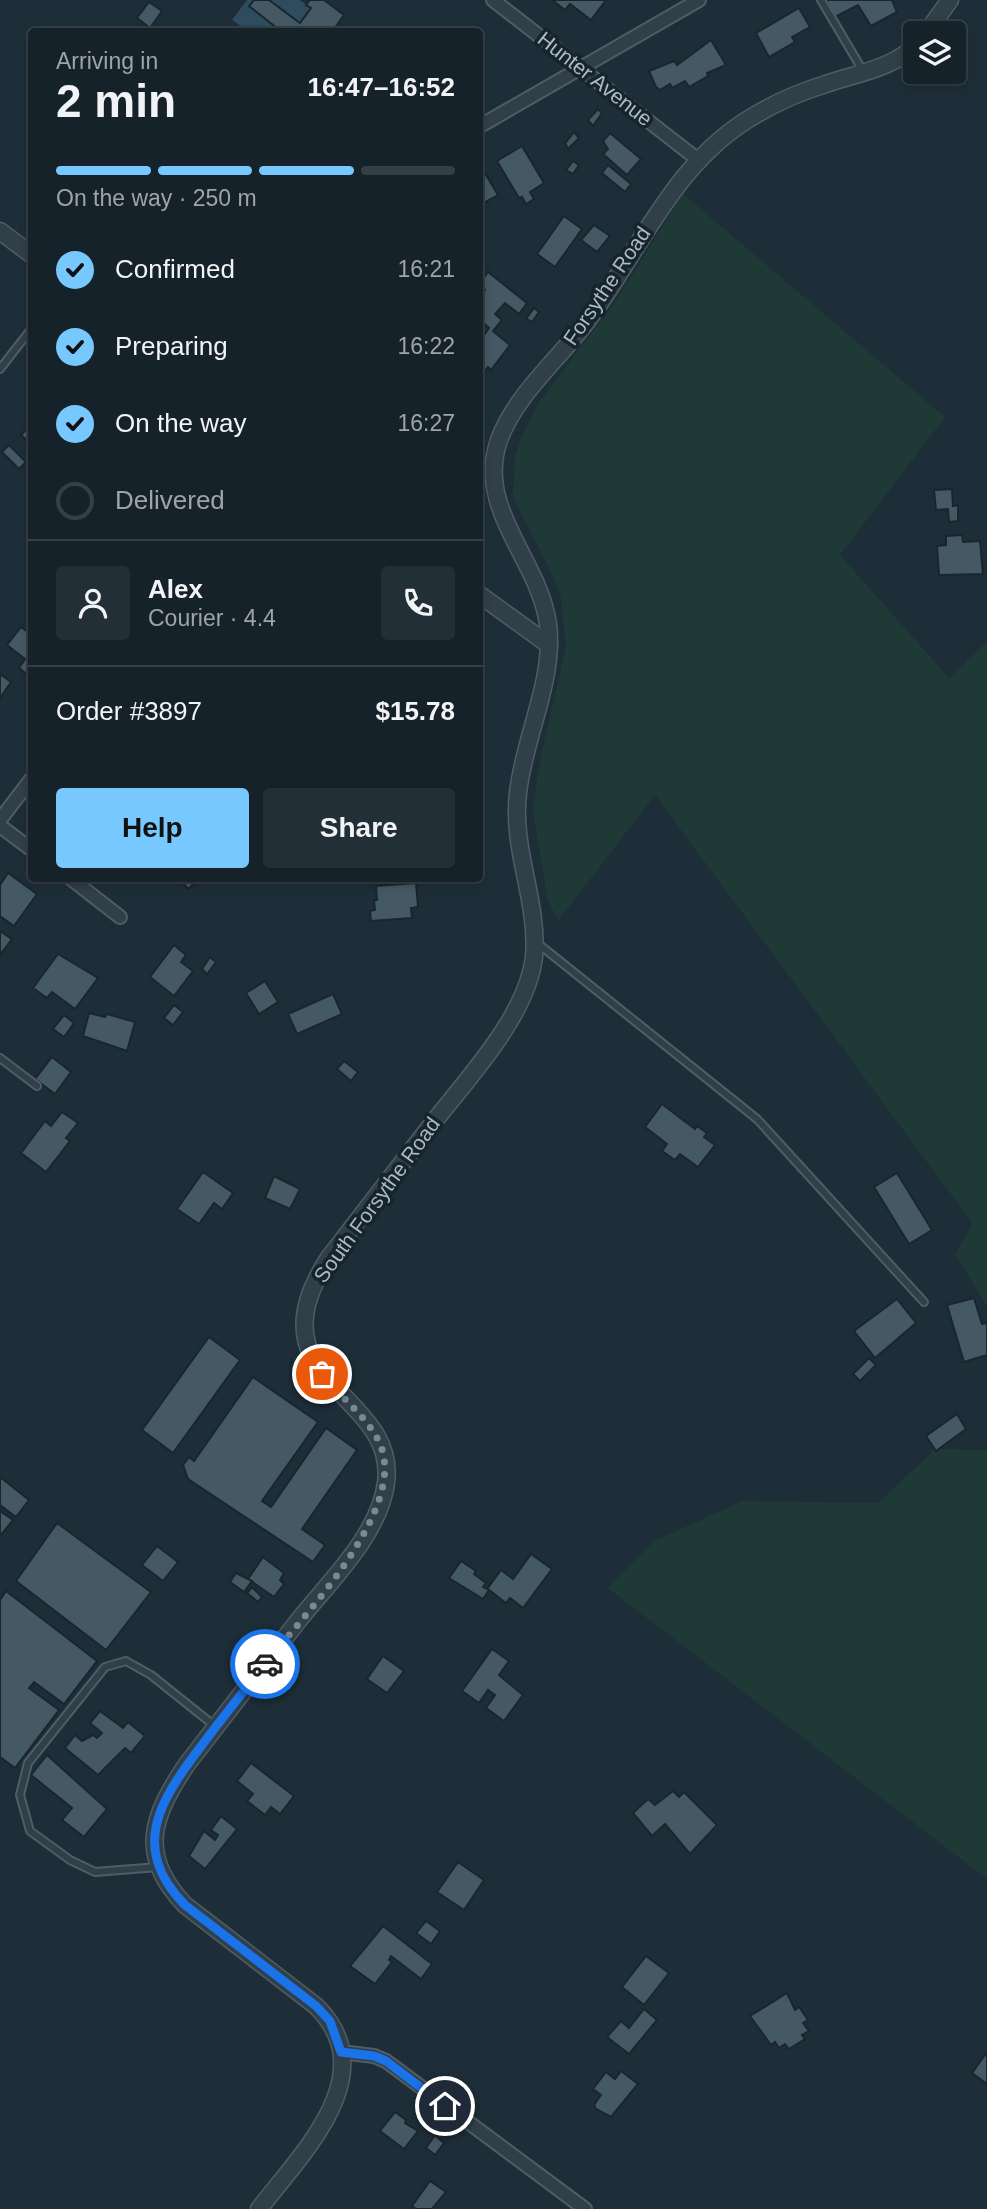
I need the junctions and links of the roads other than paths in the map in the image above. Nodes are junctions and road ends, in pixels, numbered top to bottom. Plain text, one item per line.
1 (493, 0) edge
2 (699, 0) edge
3 (821, 0) edge
4 (950, 0) edge
5 (935, 21) edge
6 (903, 54) edge
7 (581, 67) junction
8 (863, 72) junction
9 (483, 124) edge
10 (696, 159) junction
11 (0, 231) edge
12 (28, 252) edge
13 (28, 333) edge
14 (0, 369) edge
15 (483, 597) edge
16 (549, 645) junction
17 (28, 783) edge
18 (0, 820) edge
19 (0, 826) edge
20 (28, 847) edge
21 (75, 882) edge
22 (120, 917) dead end
23 (534, 941) junction
24 (0, 1058) edge
25 (37, 1086) dead end
26 (924, 1302) dead end
27 (216, 1727) junction
28 (158, 1867) junction
29 (341, 2052) junction
30 (259, 2209) edge
31 (585, 2209) edge

1 - 7 street, Hunter Avenue
2 - 7 street
3 - 8 lane
4 - 5 street
6 - 8 street, Forsythe Road
7 - 9 street
7 - 10 street, Hunter Avenue
8 - 10 street, Forsythe Road
10 - 16 street, Forsythe Road
11 - 12 street
13 - 14 lane
15 - 16 street
16 - 23 street, South Forsythe Road
17 - 18 street
19 - 20 street
21 - 22 street
23 - 26 lane
23 - 27 street, South Forsythe Road
24 - 25 lane
27 - 28 street, South Forsythe Road
27 - 28 lane
28 - 29 street, South Forsythe Road
29 - 30 street, South Forsythe Road
29 - 31 street

